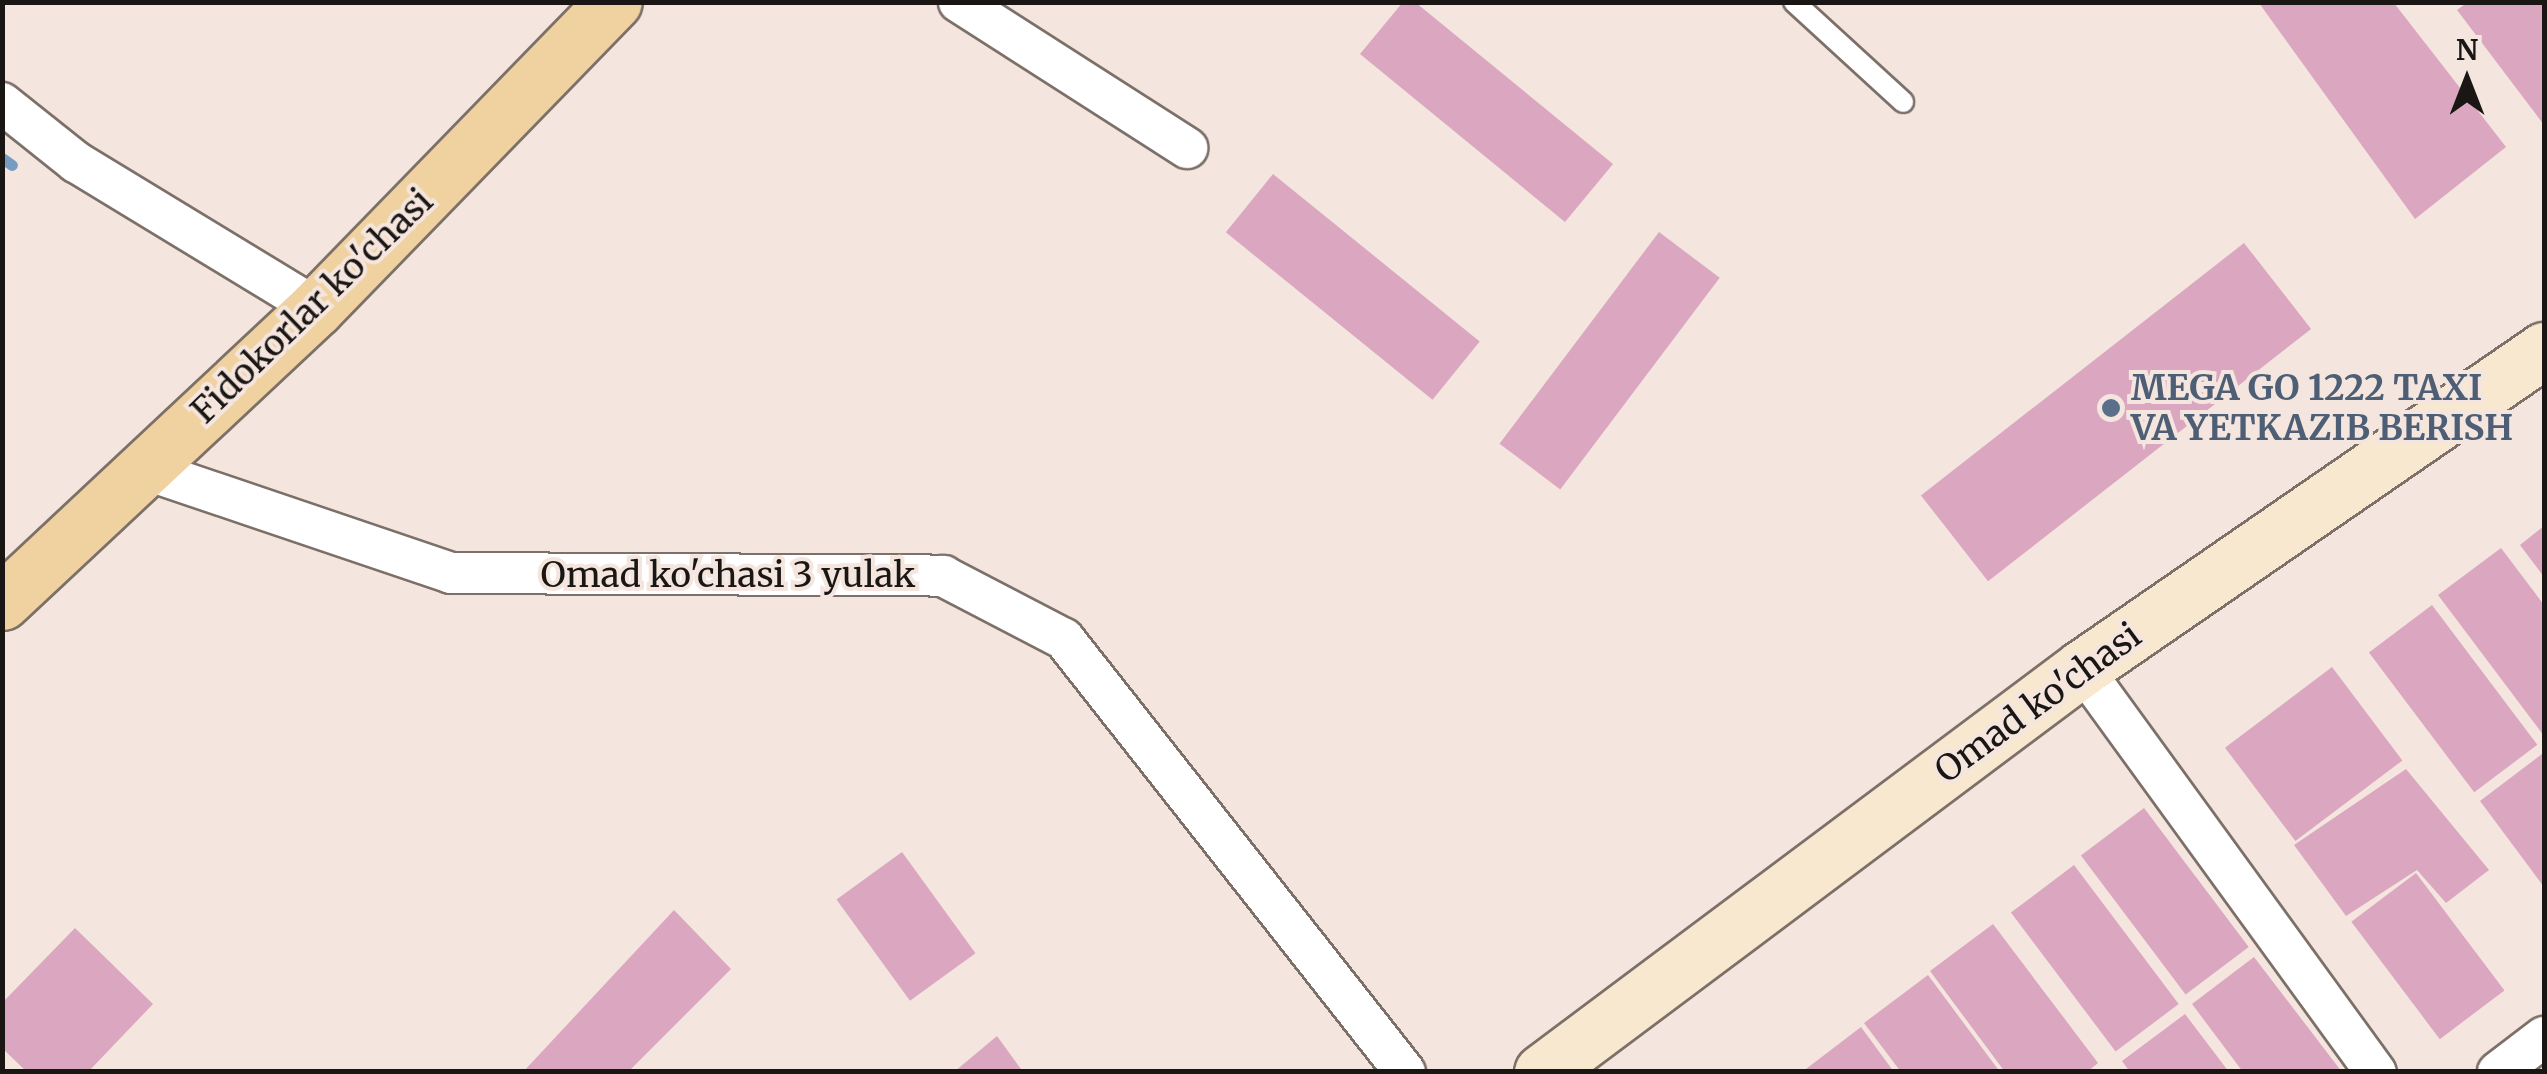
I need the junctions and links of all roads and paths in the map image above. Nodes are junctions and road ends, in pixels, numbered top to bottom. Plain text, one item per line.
1 (614, 2) edge
2 (959, 2) edge
3 (1794, 2) edge
4 (1904, 102) dead end
5 (2, 103) edge
6 (1187, 148) dead end
7 (316, 308) junction
8 (2544, 350) edge
9 (144, 469) junction
10 (2, 602) edge
11 (2082, 668) junction
12 (2544, 1037) edge
13 (1404, 1072) edge
14 (1542, 1072) edge
15 (2376, 1072) edge
16 (2498, 1072) edge

1 - 7 main road, Fidokorlar ko'chasi
2 - 6 street
3 - 4 lane
5 - 7 street
7 - 9 main road, Fidokorlar ko'chasi
8 - 11 street, Omad ko'chasi
9 - 10 main road, Fidokorlar ko'chasi
9 - 13 street, Omad ko'chasi 3 yulak
11 - 14 street, Omad ko'chasi
11 - 15 street
12 - 16 street

